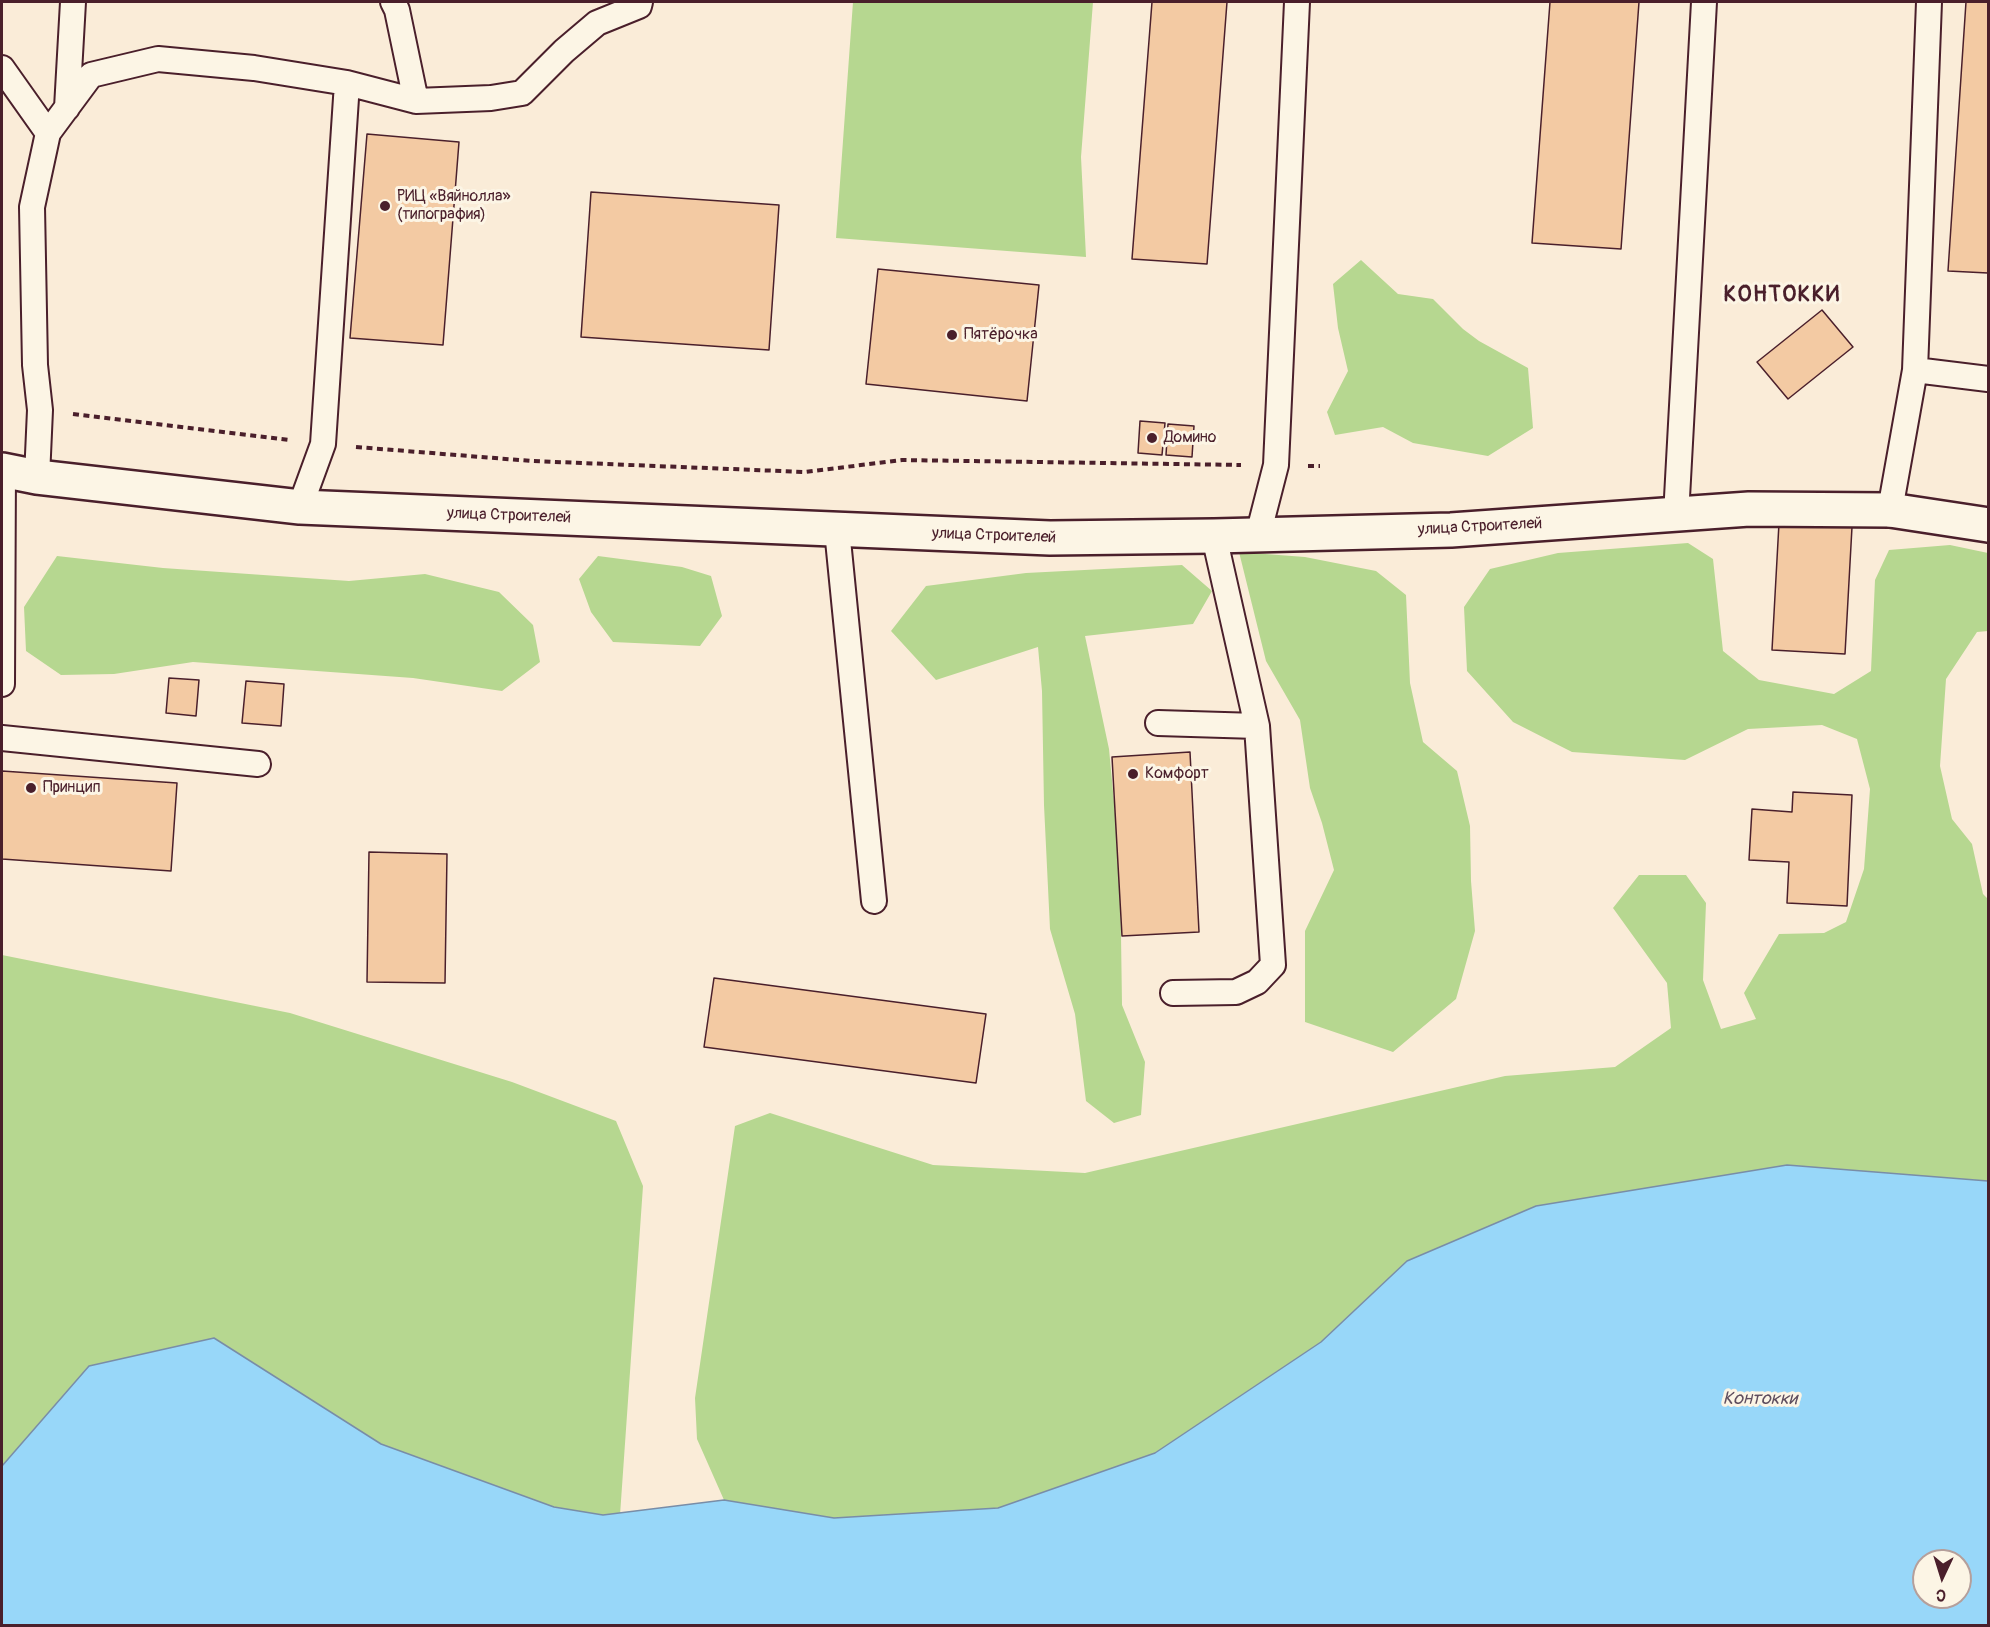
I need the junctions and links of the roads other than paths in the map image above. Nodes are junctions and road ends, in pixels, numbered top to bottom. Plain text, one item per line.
1 (73, 2) edge
2 (393, 2) edge
3 (640, 2) edge
4 (1297, 2) edge
5 (1704, 2) edge
6 (1929, 2) edge
7 (2, 68) edge
8 (346, 83) junction
9 (416, 101) junction
10 (66, 108) junction
11 (48, 133) junction
12 (1915, 370) junction
13 (1989, 379) edge
14 (2, 470) edge
15 (37, 477) junction
16 (300, 507) junction
17 (1890, 510) junction
18 (1676, 516) junction
19 (1989, 525) edge
20 (837, 530) junction
21 (1258, 535) junction
22 (1214, 536) junction
23 (2, 684) edge
24 (1158, 723) dead end
25 (1257, 726) junction
26 (2, 738) edge
27 (258, 764) dead end
28 (874, 901) dead end
29 (1173, 993) dead end

1 - 10 lane
2 - 9 lane
3 - 9 lane
4 - 21 lane
5 - 18 lane
6 - 12 lane
7 - 11 lane
8 - 9 lane
8 - 10 lane
8 - 16 lane
10 - 11 lane
11 - 15 lane
12 - 13 lane
12 - 17 lane
14 - 15 street, улица Строителей
14 - 23 lane
15 - 16 street, улица Строителей
16 - 20 street, улица Строителей
17 - 18 street, улица Строителей
17 - 19 street, улица Строителей
18 - 21 street, улица Строителей
20 - 22 street, улица Строителей
20 - 28 lane
21 - 22 street, улица Строителей
22 - 25 lane
24 - 25 lane
25 - 29 lane
26 - 27 lane

